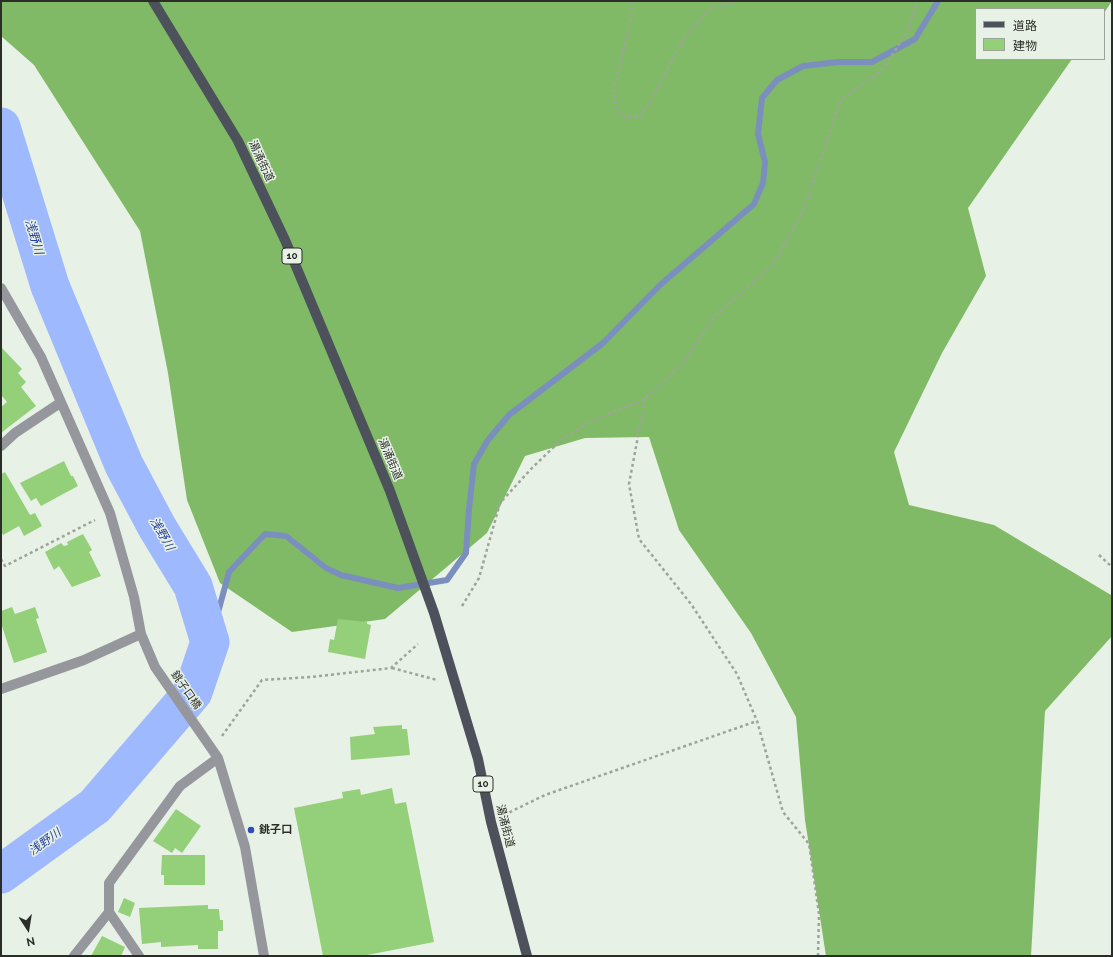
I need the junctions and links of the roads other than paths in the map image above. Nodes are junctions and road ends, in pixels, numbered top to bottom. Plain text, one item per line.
1 (153, 1) edge
2 (1, 288) edge
3 (60, 404) junction
4 (1, 446) edge
5 (141, 634) junction
6 (1, 689) edge
7 (218, 758) junction
8 (109, 912) junction
9 (74, 956) edge
10 (139, 956) edge
11 (264, 956) edge
12 (527, 956) edge

1 - 12 main road, 湯涌街道 / 10
2 - 3 street, 銚子口橋
3 - 4 street
3 - 5 street, 銚子口橋
5 - 6 street
5 - 7 street, 銚子口橋
7 - 8 street
7 - 11 street, 銚子口橋
8 - 9 street
8 - 10 street

